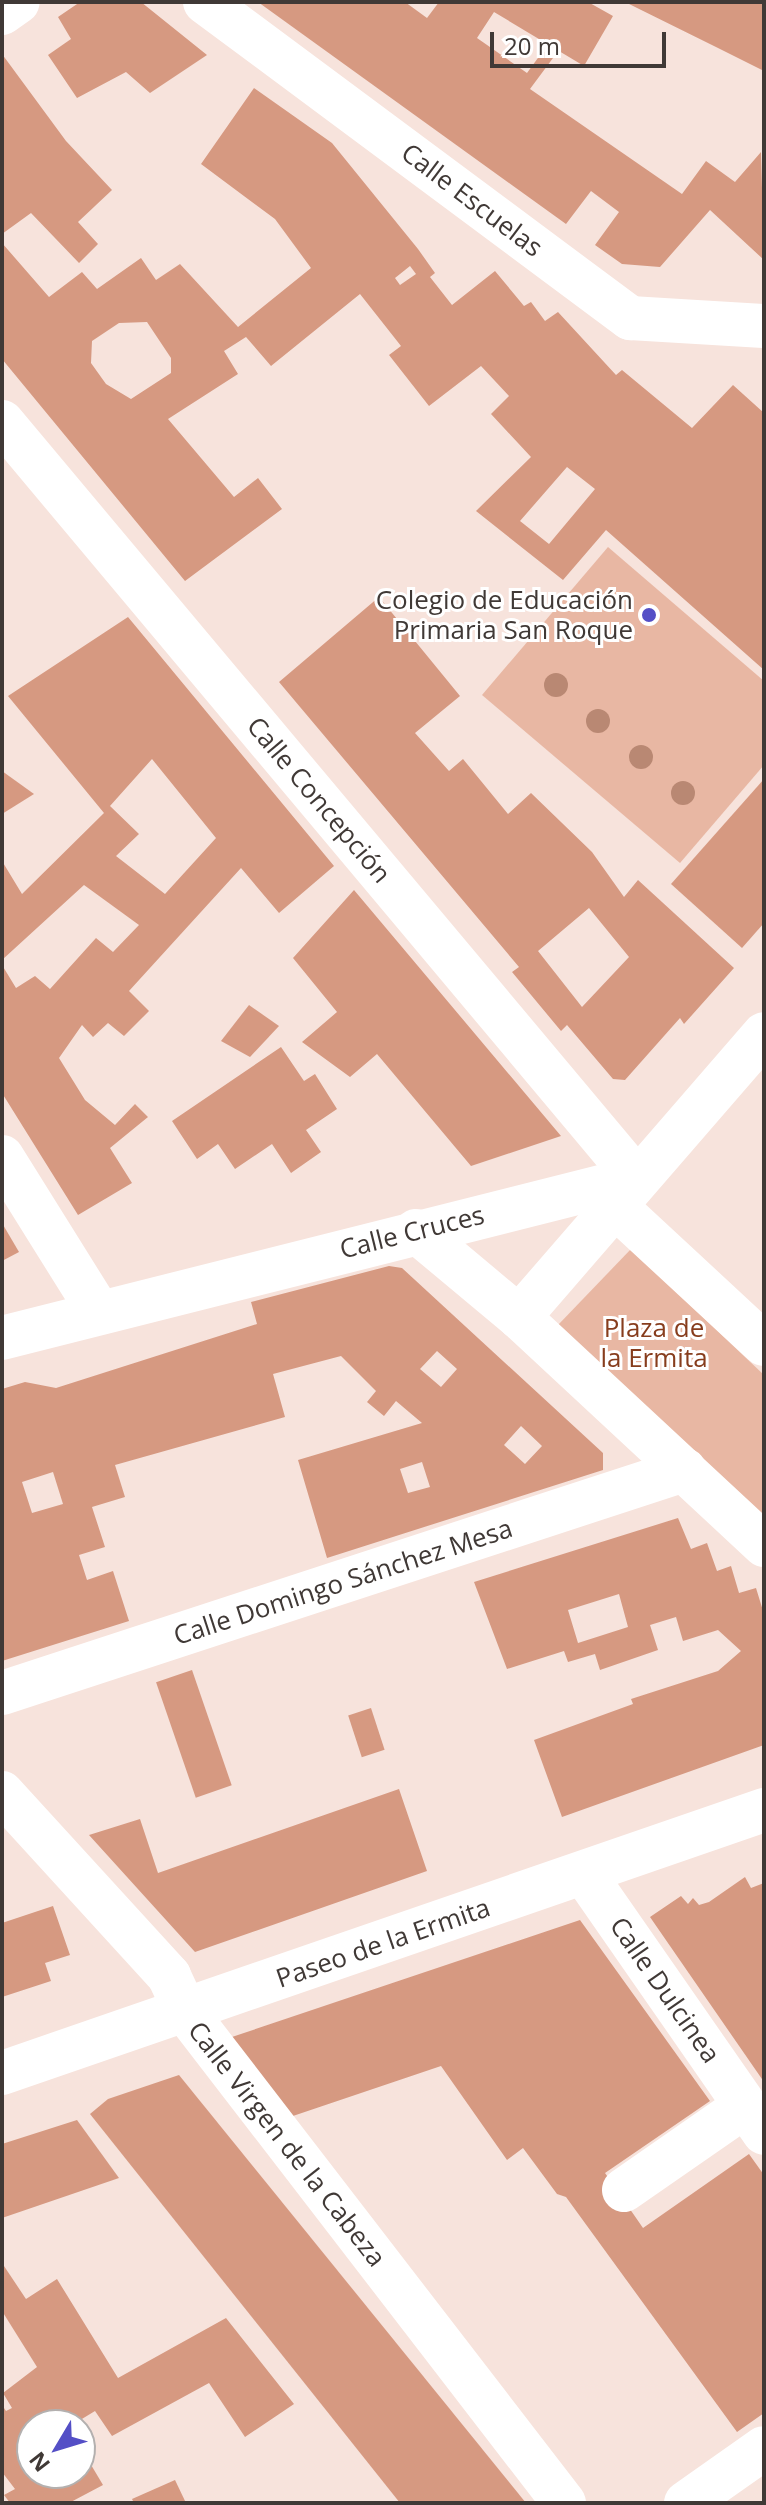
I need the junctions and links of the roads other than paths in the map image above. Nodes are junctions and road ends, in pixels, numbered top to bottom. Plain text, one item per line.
1 (18, 2) edge
2 (205, 2) edge
3 (2, 13) edge
4 (764, 326) edge
5 (2, 422) edge
6 (764, 1034) edge
7 (2, 1157) edge
8 (626, 1193) junction
9 (416, 1231) junction
10 (99, 1312) junction
11 (519, 1317) junction
12 (2, 1338) edge
13 (764, 1344) edge
14 (684, 1470) junction
15 (764, 1545) edge
16 (2, 1693) edge
17 (2, 1793) edge
18 (764, 1810) edge
19 (585, 1875) junction
20 (185, 2011) junction
21 (2, 2073) edge
22 (754, 2119) edge
23 (624, 2190) dead end
24 (764, 2448) edge
25 (564, 2503) edge
26 (686, 2503) edge

1 - 3 street
2 - 4 street, Calle Escuelas
5 - 8 street, Calle Concepción
6 - 8 street
7 - 10 street
8 - 9 street, Calle Cruces
8 - 11 street
8 - 13 street
9 - 10 street, Calle Cruces
9 - 11 street
10 - 12 street, Calle Cruces
11 - 14 street
14 - 15 street
14 - 16 street, Calle Domingo Sánchez Mesa
17 - 20 street, Calle Virgen de la Cabeza
18 - 19 street, Paseo de la Ermita
19 - 20 street, Paseo de la Ermita
19 - 22 street, Calle Dulcinea
20 - 21 street, Paseo de la Ermita
20 - 25 street, Calle Virgen de la Cabeza
22 - 23 street, Calle Dulcinea
24 - 26 street

